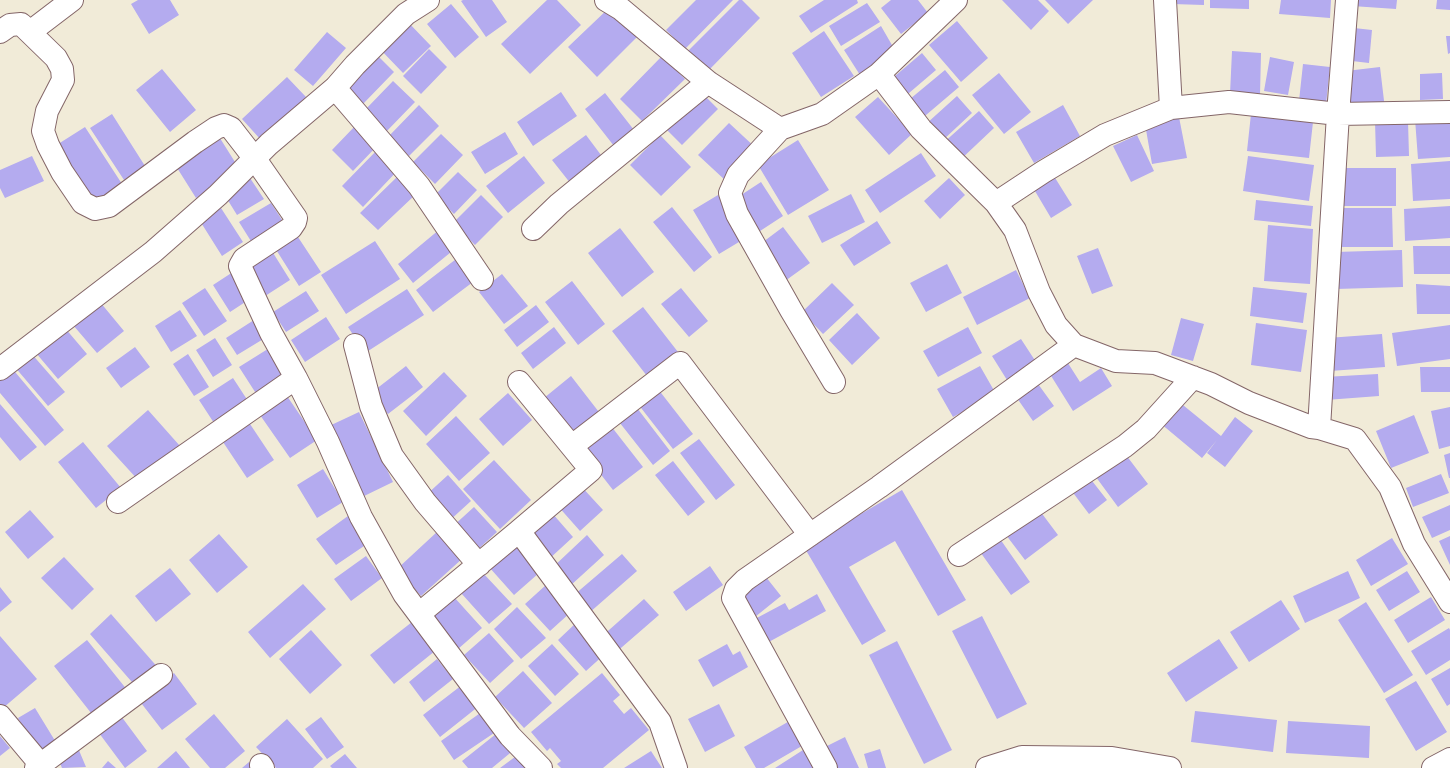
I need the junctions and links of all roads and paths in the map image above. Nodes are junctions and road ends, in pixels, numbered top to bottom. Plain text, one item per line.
1 (72, 0) edge
2 (428, 0) edge
3 (606, 0) edge
4 (956, 0) edge
5 (1166, 0) edge
6 (1347, 0) edge
7 (0, 32) edge
8 (30, 32) junction
9 (879, 74) junction
10 (708, 82) junction
11 (335, 88) junction
12 (1171, 108) junction
13 (1450, 112) edge
14 (1338, 114) junction
15 (780, 129) junction
16 (255, 159) junction
17 (996, 203) junction
18 (533, 229) dead end
19 (482, 279) dead end
20 (355, 345) dead end
21 (1074, 346) junction
22 (0, 369) edge
23 (1194, 377) junction
24 (296, 378) junction
25 (519, 382) dead end
26 (834, 382) dead end
27 (1319, 428) junction
28 (572, 446) junction
29 (118, 502) dead end
30 (519, 531) junction
31 (810, 534) junction
32 (959, 556) dead end
33 (479, 565) junction
34 (1449, 598) edge
35 (419, 614) junction
36 (162, 676) dead end
37 (0, 716) edge
38 (1450, 759) edge
39 (39, 766) edge
40 (541, 768) edge
41 (676, 768) edge
42 (826, 768) edge
43 (987, 768) edge
44 (1170, 768) edge
45 (1433, 768) edge

1 - 8 street
2 - 11 street
3 - 10 street
4 - 9 street
5 - 12 street
6 - 14 street
7 - 8 street
8 - 16 street
9 - 15 street
9 - 17 street
10 - 15 street
10 - 18 street
11 - 16 street
11 - 19 street
12 - 14 street
12 - 17 street
13 - 14 street
14 - 27 street
15 - 26 street
16 - 22 street
16 - 24 street
17 - 21 street
20 - 33 street
21 - 23 street
21 - 31 street
23 - 27 street
23 - 32 street
24 - 29 street
24 - 35 street
25 - 28 street
27 - 34 street
28 - 30 street
28 - 31 street
30 - 33 street
30 - 41 street
31 - 42 street
33 - 35 street
35 - 40 street
36 - 39 street
37 - 39 street
38 - 45 street
43 - 44 street

